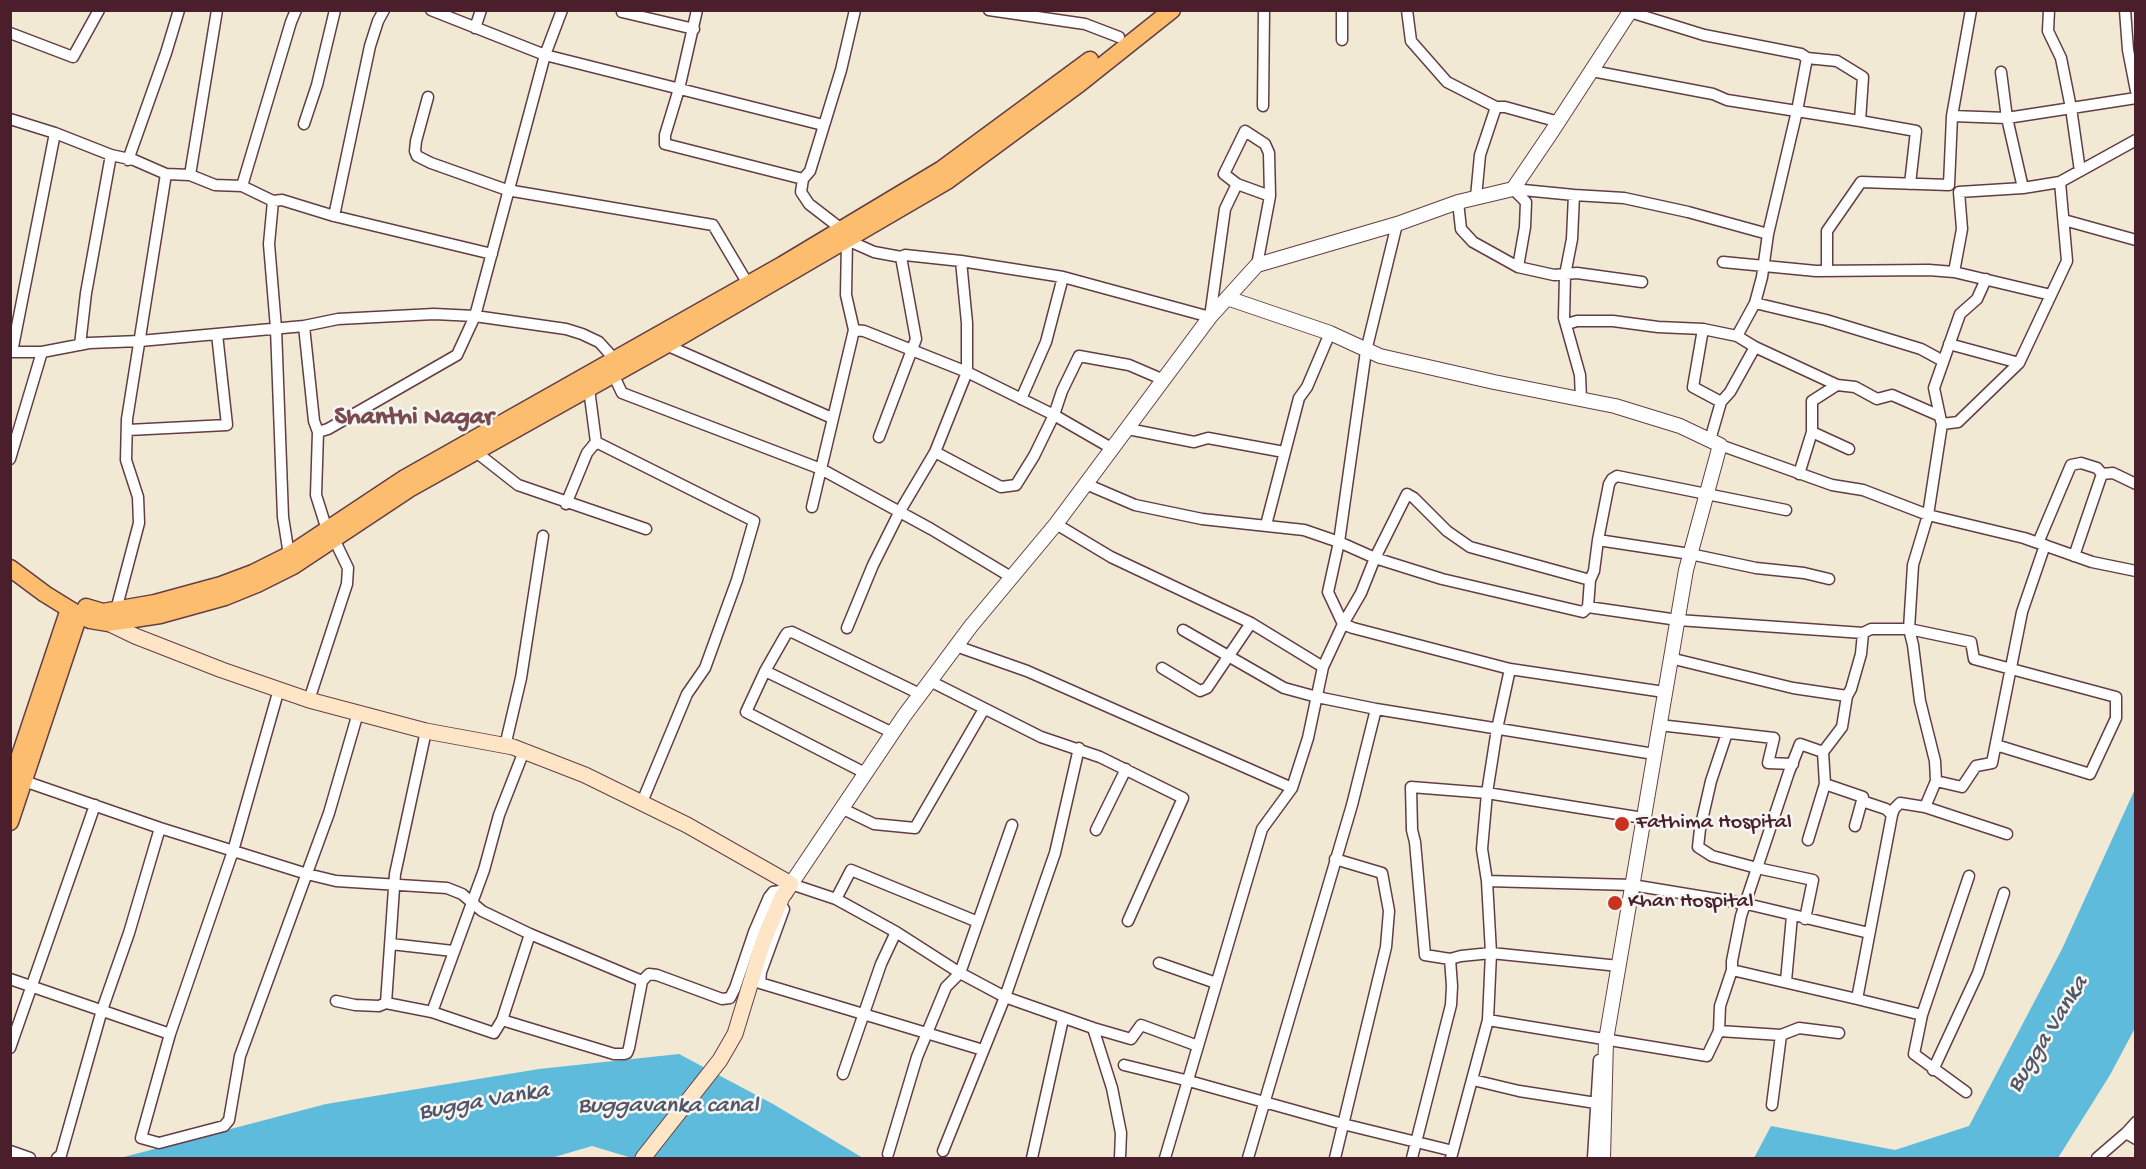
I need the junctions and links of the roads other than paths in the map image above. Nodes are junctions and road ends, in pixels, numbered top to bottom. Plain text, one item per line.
1 (99, 10) edge
2 (179, 10) edge
3 (217, 10) edge
4 (296, 10) edge
5 (335, 10) edge
6 (384, 10) edge
7 (431, 10) edge
8 (481, 10) edge
9 (562, 10) edge
10 (697, 10) edge
11 (855, 10) edge
12 (989, 10) edge
13 (1154, 10) edge
14 (1172, 10) edge
15 (1264, 10) edge
16 (1342, 10) edge
17 (1407, 10) edge
18 (1971, 10) edge
19 (2049, 10) edge
20 (2125, 10) edge
21 (1631, 11) edge
22 (622, 12) edge
23 (475, 28) junction
24 (694, 29) junction
25 (10, 33) edge
26 (1119, 37) junction
27 (1342, 40) dead end
28 (545, 55) junction
29 (1807, 57) junction
30 (1592, 70) junction
31 (2001, 72) dead end
32 (679, 89) junction
33 (2136, 91) edge
34 (428, 97) dead end
35 (2136, 98) edge
36 (1263, 106) dead end
37 (1496, 107) junction
38 (2071, 108) junction
39 (1797, 111) junction
40 (1952, 116) junction
41 (2007, 118) junction
42 (10, 119) edge
43 (1860, 121) junction
44 (1559, 122) junction
45 (304, 124) dead end
46 (823, 125) junction
47 (55, 133) junction
48 (2136, 140) edge
49 (111, 155) junction
50 (128, 160) junction
51 (2080, 171) junction
52 (166, 174) junction
53 (190, 175) junction
54 (803, 179) junction
55 (2060, 182) junction
56 (1237, 184) junction
57 (1910, 184) junction
58 (1949, 185) junction
59 (243, 186) junction
60 (2023, 188) junction
61 (1513, 189) junction
62 (509, 190) junction
63 (1959, 192) junction
64 (1574, 195) junction
65 (1270, 196) junction
66 (1476, 198) junction
67 (273, 201) junction
68 (1458, 202) junction
69 (334, 216) junction
70 (2064, 220) junction
71 (1397, 224) junction
72 (845, 234) junction
73 (1768, 234) junction
74 (2136, 240) edge
75 (492, 254) junction
76 (901, 257) junction
77 (962, 261) junction
78 (1724, 262) dead end
79 (1257, 265) junction
80 (1762, 265) junction
81 (1518, 267) junction
82 (1827, 270) junction
83 (1954, 272) junction
84 (1565, 275) junction
85 (1063, 277) junction
86 (1986, 279) junction
87 (1642, 282) dead end
88 (748, 284) junction
89 (2050, 295) junction
90 (1227, 298) junction
91 (1755, 303) junction
92 (475, 316) junction
93 (1210, 317) junction
94 (1567, 324) junction
95 (304, 326) junction
96 (276, 328) junction
97 (1703, 329) junction
98 (854, 330) junction
99 (1330, 333) junction
100 (217, 334) junction
101 (1737, 336) junction
102 (140, 341) junction
103 (1949, 344) junction
104 (80, 345) junction
105 (666, 345) junction
106 (1755, 347) junction
107 (913, 350) junction
108 (1366, 351) junction
109 (11, 352) edge
110 (42, 352) junction
111 (1943, 361) junction
112 (2019, 363) junction
113 (617, 368) junction
114 (968, 372) junction
115 (1164, 380) junction
116 (1837, 385) junction
117 (588, 388) junction
118 (1021, 399) junction
119 (1581, 399) junction
120 (1721, 402) junction
121 (1054, 415) junction
122 (832, 418) junction
123 (1941, 420) junction
124 (1128, 429) junction
125 (128, 430) junction
126 (318, 432) junction
127 (1812, 432) junction
128 (879, 437) dead end
129 (596, 441) junction
130 (1715, 443) junction
131 (1113, 449) junction
132 (1849, 449) dead end
133 (476, 452) junction
134 (935, 452) junction
135 (1284, 452) junction
136 (10, 459) edge
137 (821, 469) junction
138 (1799, 474) junction
139 (2102, 474) junction
140 (1086, 484) junction
141 (2136, 484) edge
142 (1706, 494) junction
143 (566, 504) junction
144 (812, 507) dead end
145 (1786, 510) dead end
146 (900, 511) junction
147 (1928, 515) junction
148 (1056, 524) junction
149 (1266, 525) junction
150 (646, 529) dead end
151 (330, 534) junction
152 (543, 536) dead end
153 (1598, 540) junction
154 (1339, 542) junction
155 (2041, 544) junction
156 (1690, 554) junction
157 (289, 555) junction
158 (2074, 556) junction
159 (1375, 558) junction
160 (10, 568) edge
161 (2134, 568) edge
162 (1011, 578) junction
163 (1829, 579) dead end
164 (1590, 580) junction
165 (1588, 607) junction
166 (74, 612) junction
167 (112, 616) junction
168 (1677, 619) junction
169 (1251, 623) junction
170 (1343, 624) junction
171 (847, 628) dead end
172 (1909, 629) junction
173 (1183, 630) dead end
174 (1863, 633) junction
175 (956, 646) junction
176 (1227, 656) junction
177 (1670, 658) junction
178 (1323, 667) junction
179 (1162, 668) dead end
180 (2012, 668) junction
181 (1510, 669) junction
182 (765, 671) junction
183 (930, 681) junction
184 (279, 690) junction
185 (1665, 692) junction
186 (920, 694) junction
187 (1847, 696) junction
188 (1317, 697) junction
189 (309, 700) junction
190 (984, 709) junction
191 (1376, 709) junction
192 (358, 713) junction
193 (1659, 724) junction
194 (1497, 729) junction
195 (426, 730) junction
196 (892, 733) junction
197 (1727, 733) junction
198 (1996, 745) junction
199 (505, 746) junction
200 (1079, 748) junction
201 (524, 751) junction
202 (1823, 752) junction
203 (1654, 754) junction
204 (1792, 764) junction
205 (1126, 769) junction
206 (866, 772) junction
207 (1936, 781) junction
208 (17, 783) edge
209 (1826, 784) junction
210 (1292, 788) junction
211 (1487, 793) junction
212 (1862, 801) junction
213 (642, 802) junction
214 (95, 805) junction
215 (1925, 807) junction
216 (842, 808) junction
217 (1892, 815) junction
218 (1643, 818) junction
219 (10, 822) edge
220 (1012, 825) dead end
221 (1855, 826) dead end
222 (160, 828) junction
223 (1096, 830) dead end
224 (2007, 834) dead end
225 (1808, 840) dead end
226 (233, 851) junction
227 (1335, 859) junction
228 (1757, 868) junction
229 (307, 874) junction
230 (1969, 876) dead end
231 (1487, 881) junction
232 (1632, 885) junction
233 (395, 886) junction
234 (789, 887) junction
235 (2004, 892) dead end
236 (836, 899) junction
237 (472, 901) junction
238 (1747, 904) junction
239 (1792, 916) junction
240 (1805, 919) junction
241 (1128, 921) dead end
242 (978, 922) junction
243 (896, 932) junction
244 (1869, 933) junction
245 (530, 934) junction
246 (391, 945) junction
247 (453, 951) junction
248 (1491, 953) junction
249 (1450, 959) junction
250 (1159, 963) dead end
251 (1618, 966) junction
252 (1732, 970) junction
253 (960, 973) junction
254 (10, 979) edge
255 (642, 981) junction
256 (1786, 981) junction
257 (1216, 983) junction
258 (32, 986) junction
259 (1005, 997) junction
260 (1857, 999) junction
261 (336, 1001) dead end
262 (386, 1003) junction
263 (102, 1010) junction
264 (432, 1011) junction
265 (863, 1014) junction
266 (1922, 1015) junction
267 (1063, 1019) junction
268 (502, 1020) junction
269 (1488, 1020) junction
270 (1093, 1028) junction
271 (1719, 1031) junction
272 (1839, 1033) dead end
273 (170, 1034) junction
274 (927, 1034) junction
275 (1781, 1035) junction
276 (1604, 1039) junction
277 (1197, 1046) junction
278 (10, 1048) edge
279 (983, 1050) junction
280 (1124, 1065) dead end
281 (1933, 1070) junction
282 (843, 1074) dead end
283 (1473, 1080) junction
284 (1189, 1081) junction
285 (1966, 1092) dead end
286 (1266, 1102) junction
287 (1596, 1103) junction
288 (1772, 1105) dead end
289 (2136, 1122) edge
290 (1343, 1124) junction
291 (2131, 1136) edge
292 (1417, 1142) junction
293 (10, 1151) edge
294 (943, 1151) dead end
295 (888, 1154) dead end
296 (1452, 1155) edge
297 (30, 1158) edge
298 (57, 1158) edge
299 (643, 1158) edge
300 (1032, 1158) edge
301 (1120, 1158) edge
302 (1165, 1158) edge
303 (1248, 1158) edge
304 (1335, 1158) edge
305 (1412, 1158) edge
306 (1593, 1158) edge
307 (1603, 1158) edge
308 (2097, 1158) edge

1 - 25 street
2 - 50 street
3 - 53 street
4 - 59 street
5 - 45 street
6 - 69 street
7 - 23 street
8 - 23 street
9 - 28 street
10 - 24 street
11 - 46 street
12 - 26 street
13 - 26 main road
14 - 72 main road
15 - 36 street
16 - 27 street
17 - 37 street
18 - 40 street
19 - 38 street
20 - 33 street
21 - 29 street
21 - 30 street
22 - 24 street
23 - 28 street
24 - 32 street
26 - 72 main road
28 - 32 street
28 - 62 street
29 - 39 street
29 - 43 street
30 - 39 street
30 - 44 street
31 - 41 street
32 - 46 street
32 - 54 street
34 - 62 street
35 - 38 street
37 - 44 street
37 - 66 street
38 - 41 street
38 - 51 street
39 - 43 street
39 - 73 street
40 - 41 street
40 - 58 street
41 - 60 street
42 - 47 street
43 - 57 street
44 - 61 street
46 - 54 street
47 - 49 street
47 - 109 street
48 - 51 street
49 - 50 street
49 - 104 street
50 - 52 street
51 - 55 street
52 - 53 street
52 - 102 street
53 - 59 street
54 - 72 street
55 - 60 street
55 - 70 street
56 - 65 street
56 - 65 street
56 - 93 street
57 - 58 street
57 - 82 street
58 - 63 street
59 - 67 street
60 - 63 street
61 - 64 street
61 - 66 street
61 - 81 street
62 - 75 street
62 - 88 street
63 - 83 street
64 - 73 street
64 - 84 street
65 - 79 street
66 - 68 street
67 - 69 street
67 - 96 street
68 - 71 street
68 - 81 street
69 - 75 street
70 - 74 street
70 - 89 street
71 - 79 street
71 - 108 street
72 - 76 street
72 - 88 main road
72 - 98 street
72 - 105 main road
73 - 80 street
75 - 92 street
76 - 77 street
76 - 107 street
77 - 85 street
77 - 114 street
78 - 80 street
79 - 90 street
80 - 82 street
80 - 91 street
81 - 84 street
82 - 83 street
83 - 86 street
84 - 87 street
84 - 94 street
85 - 93 street
85 - 118 street
86 - 89 street
86 - 103 street
88 - 113 main road
89 - 112 street
90 - 93 street
90 - 99 street
91 - 101 street
91 - 111 street
92 - 95 street
92 - 113 street
92 - 126 street
93 - 115 street
94 - 97 street
94 - 119 street
95 - 96 street
95 - 126 street
96 - 100 street
96 - 157 street
97 - 101 street
97 - 120 street
98 - 107 street
98 - 122 street
99 - 108 street
99 - 135 street
100 - 102 street
100 - 125 street
101 - 106 street
102 - 104 street
102 - 125 street
103 - 111 street
103 - 112 street
104 - 110 street
105 - 113 main road
105 - 122 street
106 - 116 street
106 - 120 street
107 - 114 street
107 - 128 street
108 - 119 street
108 - 154 street
109 - 110 street
110 - 136 street
111 - 123 street
112 - 123 street
113 - 117 main road
113 - 137 street
113 - 151 main road
114 - 118 street
114 - 134 street
115 - 121 street
115 - 124 street
116 - 123 street
116 - 127 street
117 - 129 street
117 - 133 main road
118 - 121 street
119 - 130 street
120 - 130 street
121 - 131 street
121 - 134 street
122 - 137 street
123 - 147 street
124 - 131 street
124 - 135 street
125 - 167 street
126 - 151 street
127 - 132 street
127 - 138 street
129 - 143 street
129 - 213 street
130 - 138 street
130 - 142 street
131 - 140 street
133 - 143 street
133 - 151 main road
134 - 146 street
135 - 149 street
137 - 144 street
137 - 146 street
138 - 147 street
139 - 141 street
139 - 155 street
139 - 158 street
140 - 148 street
140 - 149 street
142 - 145 street
142 - 153 street
142 - 156 street
143 - 150 street
146 - 162 street
146 - 171 street
147 - 155 street
147 - 172 street
148 - 162 street
148 - 169 street
149 - 154 street
151 - 157 main road
151 - 167 main road
151 - 189 street
152 - 199 street
153 - 156 street
153 - 164 street
154 - 159 street
154 - 170 street
155 - 158 street
155 - 180 street
156 - 163 street
156 - 168 street
157 - 167 main road
158 - 161 street
159 - 164 street
159 - 165 street
159 - 170 street
160 - 166 main road
160 - 167 main road
162 - 175 street
164 - 165 street
165 - 168 street
166 - 167 main road
166 - 208 main road
167 - 184 main road
168 - 174 street
168 - 177 street
169 - 176 street
169 - 178 street
170 - 178 street
170 - 181 street
172 - 174 street
172 - 180 street
172 - 207 street
173 - 176 street
174 - 187 street
175 - 183 street
175 - 210 street
176 - 179 street
176 - 188 street
177 - 185 street
177 - 187 street
178 - 188 street
180 - 198 street
180 - 198 street
181 - 185 street
181 - 194 street
182 - 186 street
182 - 196 street
182 - 206 street
183 - 186 street
183 - 190 street
184 - 189 main road
184 - 226 street
185 - 193 street
186 - 196 street
187 - 202 street
188 - 191 street
188 - 210 street
189 - 192 main road
190 - 200 street
190 - 216 street
191 - 194 street
191 - 227 street
192 - 195 main road
192 - 229 street
193 - 197 street
193 - 203 street
194 - 203 street
194 - 211 street
195 - 199 main road
195 - 233 street
196 - 206 street
197 - 204 street
197 - 228 street
198 - 207 street
199 - 201 main road
200 - 205 street
200 - 259 street
201 - 213 main road
201 - 237 street
202 - 204 street
202 - 209 street
203 - 218 street
204 - 228 street
205 - 223 street
205 - 241 street
206 - 216 street
207 - 215 street
208 - 214 street
208 - 219 main road
209 - 212 street
209 - 225 street
210 - 257 street
211 - 218 street
211 - 231 street
211 - 249 street
212 - 217 street
212 - 221 street
213 - 234 main road
214 - 222 street
214 - 258 street
215 - 217 street
215 - 224 street
216 - 234 street
217 - 244 street
218 - 232 street
220 - 242 street
222 - 226 street
222 - 263 street
226 - 229 street
226 - 273 street
227 - 286 street
227 - 290 street
228 - 238 street
228 - 240 street
229 - 233 street
229 - 273 street
230 - 266 street
231 - 232 street
231 - 248 street
232 - 238 street
232 - 251 street
233 - 237 street
233 - 246 street
234 - 236 street
234 - 255 street
234 - 265 street
234 - 299 main road
235 - 281 street
236 - 242 street
236 - 243 street
237 - 245 street
237 - 247 street
238 - 239 street
238 - 252 street
239 - 240 street
239 - 256 street
240 - 244 street
242 - 253 street
243 - 253 street
243 - 265 street
244 - 260 street
245 - 255 street
245 - 268 street
246 - 247 street
246 - 262 street
247 - 264 street
248 - 249 street
248 - 251 street
248 - 269 street
249 - 292 street
250 - 257 street
251 - 276 street
252 - 256 street
252 - 271 street
253 - 259 street
253 - 274 street
254 - 258 street
255 - 268 street
256 - 260 street
257 - 277 street
258 - 263 street
258 - 278 street
259 - 267 street
259 - 279 street
260 - 266 street
261 - 262 street
262 - 264 street
263 - 273 street
263 - 298 street
264 - 268 street
265 - 274 street
265 - 282 street
266 - 281 street
267 - 270 street
267 - 300 street
269 - 276 street
269 - 283 street
270 - 277 street
270 - 301 street
271 - 275 street
271 - 276 street
272 - 275 street
274 - 279 street
274 - 295 street
275 - 288 street
276 - 287 street
276 - 307 street
277 - 284 street
279 - 294 street
280 - 284 street
281 - 285 street
283 - 287 street
283 - 296 street
284 - 286 street
284 - 302 street
286 - 290 street
286 - 303 street
287 - 306 street
289 - 291 street
290 - 292 street
290 - 304 street
291 - 308 street
292 - 296 street
292 - 305 street
293 - 297 street

